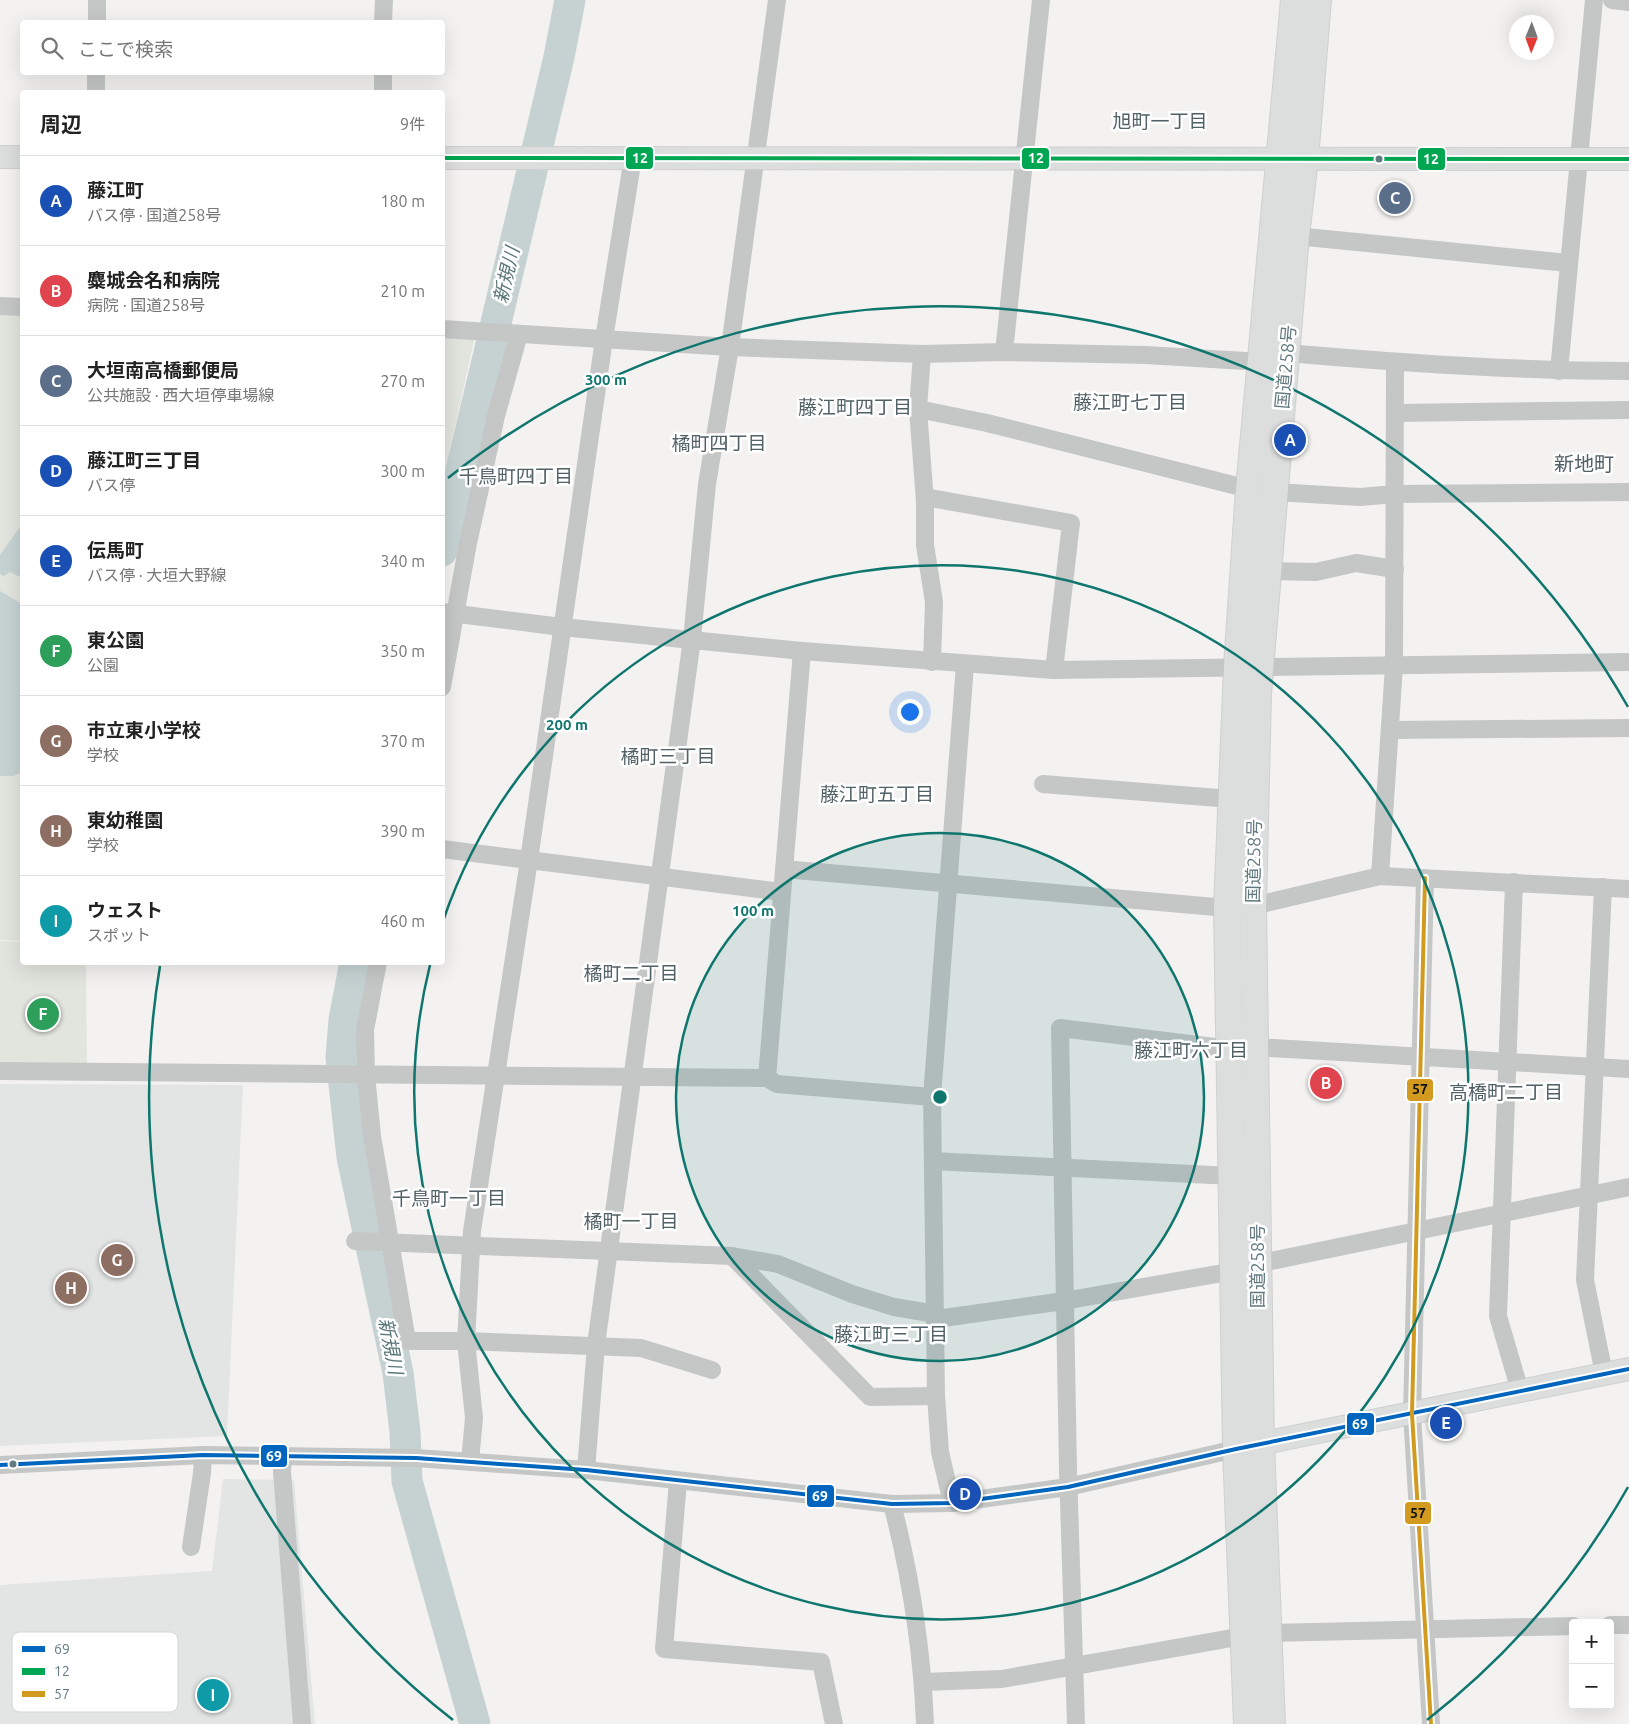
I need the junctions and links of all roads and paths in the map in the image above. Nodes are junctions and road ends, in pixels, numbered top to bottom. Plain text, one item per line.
1 (97, 0) edge
2 (384, 0) edge
3 (777, 0) edge
4 (1041, 0) edge
5 (1294, 0) edge
6 (1318, 0) edge
7 (1594, 0) edge
8 (1612, 0) edge
9 (1629, 2) edge
10 (97, 20) edge
11 (383, 20) edge
12 (96, 75) edge
13 (383, 75) edge
14 (96, 90) edge
15 (383, 90) edge
16 (756, 156) junction
17 (0, 157) edge
18 (20, 157) edge
19 (633, 157) junction
20 (445, 158) edge
21 (1024, 159) junction
22 (1305, 159) junction
23 (1280, 160) junction
24 (1579, 160) junction
25 (1629, 160) edge
26 (1296, 236) junction
27 (1568, 263) junction
28 (0, 306) edge
29 (20, 307) edge
30 (445, 329) edge
31 (515, 334) junction
32 (604, 339) junction
33 (730, 347) junction
34 (1004, 352) junction
35 (1287, 353) junction
36 (922, 354) junction
37 (1262, 362) junction
38 (1395, 363) junction
39 (1559, 371) junction
40 (1629, 371) edge
41 (918, 409) junction
42 (1629, 410) edge
43 (1395, 413) junction
44 (1249, 489) junction
45 (1275, 492) junction
46 (1629, 492) edge
47 (1395, 494) junction
48 (925, 497) junction
49 (1395, 569) junction
50 (1268, 572) junction
51 (448, 613) edge
52 (562, 627) junction
53 (692, 639) junction
54 (445, 650) edge
55 (802, 652) junction
56 (932, 662) junction
57 (1629, 662) edge
58 (965, 665) junction
59 (1394, 666) junction
60 (1248, 667) junction
61 (1054, 670) junction
62 (1629, 728) edge
63 (1390, 730) junction
64 (1043, 784) dead end
65 (1231, 799) junction
66 (445, 849) edge
67 (529, 860) junction
68 (784, 868) junction
69 (1380, 876) junction
70 (659, 877) junction
71 (1425, 878) junction
72 (1514, 882) junction
73 (948, 883) junction
74 (1603, 887) junction
75 (1629, 889) edge
76 (782, 892) junction
77 (1240, 907) junction
78 (377, 965) edge
79 (1243, 1048) junction
80 (1420, 1058) junction
81 (1508, 1063) junction
82 (1593, 1067) junction
83 (1629, 1069) edge
84 (0, 1071) edge
85 (363, 1076) junction
86 (497, 1076) junction
87 (634, 1076) junction
88 (767, 1078) junction
89 (932, 1097) junction
90 (933, 1161) junction
91 (1063, 1167) junction
92 (1232, 1176) junction
93 (1629, 1187) edge
94 (1587, 1196) junction
95 (1501, 1214) junction
96 (1417, 1232) junction
97 (355, 1241) dead end
98 (386, 1242) junction
99 (471, 1244) junction
100 (609, 1250) junction
101 (732, 1256) junction
102 (1246, 1268) junction
103 (1064, 1301) junction
104 (936, 1316) junction
105 (466, 1341) junction
106 (596, 1345) junction
107 (1629, 1369) edge
108 (712, 1370) dead end
109 (1604, 1374) junction
110 (1520, 1391) junction
111 (936, 1396) junction
112 (1412, 1414) junction
113 (1248, 1447) junction
114 (203, 1455) junction
115 (283, 1456) junction
116 (470, 1461) junction
117 (0, 1464) edge
118 (586, 1470) junction
119 (678, 1481) junction
120 (1068, 1487) junction
121 (952, 1503) junction
122 (892, 1504) junction
123 (191, 1547) dead end
124 (1614, 1625) edge
125 (1629, 1625) edge
126 (1569, 1626) edge
127 (1426, 1627) junction
128 (1269, 1633) junction
129 (1243, 1636) junction
130 (1074, 1667) junction
131 (924, 1682) junction
132 (1245, 1685) junction
133 (302, 1724) edge
134 (834, 1724) edge
135 (925, 1724) edge
136 (1076, 1724) edge
137 (1237, 1724) edge
138 (1247, 1724) edge
139 (1272, 1724) edge
140 (1431, 1724) edge

1 - 10 street
2 - 11 street
3 - 16 street
4 - 21 street
5 - 23 highway, 国道258号
6 - 22 highway, 国道258号
7 - 24 street
8 - 9 street
12 - 14 street
13 - 15 street
16 - 19 main road
16 - 21 main road
16 - 33 street
17 - 18 main road
19 - 20 main road
19 - 32 street
21 - 23 main road
21 - 34 street
22 - 23 main road
22 - 24 main road
22 - 26 highway, 国道258号
23 - 37 highway, 国道258号
24 - 25 main road
24 - 27 street
26 - 27 street
26 - 35 highway, 国道258号
27 - 39 street
28 - 29 street
30 - 31 street
31 - 32 street
31 - 51 street
32 - 33 street
32 - 52 street
33 - 36 street
33 - 53 street
34 - 36 street
34 - 37 street
35 - 38 street
35 - 45 highway, 国道258号
36 - 41 street
37 - 44 highway, 国道258号
38 - 39 street
38 - 43 street
39 - 40 street
41 - 44 street
41 - 48 street
42 - 43 street
43 - 47 street
44 - 60 highway, 国道258号
45 - 47 street
45 - 50 highway, 国道258号
46 - 47 street
47 - 49 street
48 - 56 street
48 - 61 street
49 - 50 street
49 - 59 street
50 - 60 highway, 国道258号
51 - 52 street
51 - 54 street
52 - 53 street
52 - 67 street
53 - 55 street
53 - 70 street
55 - 56 street
55 - 68 street
56 - 58 street
57 - 59 street
58 - 61 street
58 - 73 street
59 - 60 street
59 - 63 street
60 - 61 street
60 - 65 highway, 国道258号
60 - 77 highway, 国道258号
62 - 63 street
63 - 69 street
64 - 65 street
65 - 77 highway, 国道258号
66 - 67 street
67 - 70 street
67 - 86 street
68 - 73 street
68 - 76 street
69 - 71 street
69 - 77 street
70 - 76 street
70 - 87 street
71 - 72 street
71 - 80 street
72 - 74 street
72 - 81 street
73 - 77 street
73 - 89 street
74 - 75 street
74 - 82 street
76 - 88 street
77 - 79 highway, 国道258号
78 - 85 street
79 - 80 street
79 - 91 street
79 - 92 highway, 国道258号
79 - 102 highway, 国道258号
80 - 81 street
80 - 96 street
81 - 82 street
81 - 95 street
82 - 83 street
82 - 94 street
84 - 85 street
85 - 86 street
85 - 98 street
86 - 87 street
86 - 99 street
87 - 88 street
87 - 100 street
88 - 89 street
89 - 90 street
90 - 91 street
90 - 104 street
91 - 92 street
91 - 103 street
92 - 102 highway, 国道258号
93 - 94 street
94 - 95 street
94 - 109 street
95 - 96 street
95 - 110 street
96 - 102 street
96 - 112 street
97 - 98 street
98 - 99 street
98 - 105 street
99 - 100 street
99 - 105 street
100 - 101 street
100 - 106 street
101 - 104 street
101 - 111 street
102 - 103 street
102 - 113 highway, 国道258号
103 - 104 street
103 - 120 street
104 - 111 street
105 - 106 street
105 - 116 street
106 - 108 street
106 - 118 street
107 - 109 main road
109 - 110 main road
110 - 112 main road
111 - 121 street
112 - 113 main road
112 - 127 street
113 - 120 street
113 - 128 highway, 国道258号
113 - 129 highway, 国道258号
114 - 115 street
114 - 117 street
114 - 123 street
115 - 116 street
115 - 133 street
116 - 118 street
118 - 119 street
119 - 122 street
119 - 134 street
120 - 121 street
120 - 130 street
121 - 122 street
122 - 131 street
124 - 125 street
126 - 127 street
127 - 128 street
127 - 140 street
128 - 139 highway, 国道258号
129 - 130 street
129 - 132 highway, 国道258号
130 - 131 street
130 - 136 street
131 - 135 street
132 - 137 street
132 - 138 highway, 国道258号

